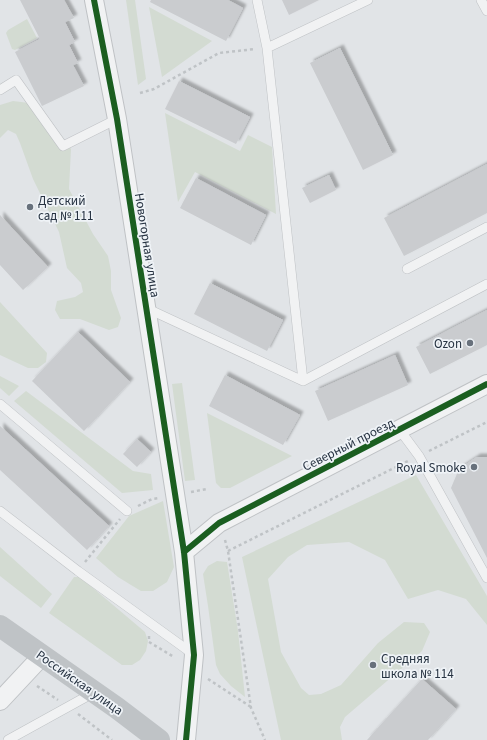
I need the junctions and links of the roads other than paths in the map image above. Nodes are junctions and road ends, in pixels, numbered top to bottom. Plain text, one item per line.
1 (94, 0) edge
2 (257, 0) edge
3 (368, 0) edge
4 (481, 0) edge
5 (487, 11) edge
6 (267, 48) junction
7 (0, 90) edge
8 (117, 120) junction
9 (487, 227) edge
10 (407, 270) dead end
11 (487, 284) edge
12 (146, 308) junction
13 (303, 381) junction
14 (487, 384) edge
15 (0, 404) edge
16 (399, 429) junction
17 (0, 510) edge
18 (127, 511) dead end
19 (184, 552) junction
20 (487, 578) edge
21 (4, 631) edge
22 (194, 655) junction
23 (42, 656) junction
24 (94, 692) junction
25 (0, 701) edge
26 (8, 740) edge
27 (159, 740) edge
28 (186, 740) edge

1 - 8 street, Новогорная улица
2 - 6 lane
3 - 6 lane
4 - 5 lane
6 - 13 lane
7 - 8 lane
8 - 12 street, Новогорная улица
9 - 10 lane
11 - 13 lane
12 - 13 lane
12 - 19 street, Новогорная улица
14 - 16 street, Северный проезд
15 - 18 lane
16 - 19 street, Северный проезд
16 - 20 lane
17 - 22 lane
19 - 22 street, Новогорная улица
21 - 23 main road, Российская улица
22 - 28 street, Новогорная улица
23 - 24 main road, Российская улица
23 - 25 street
24 - 26 lane
24 - 27 main road, Российская улица

